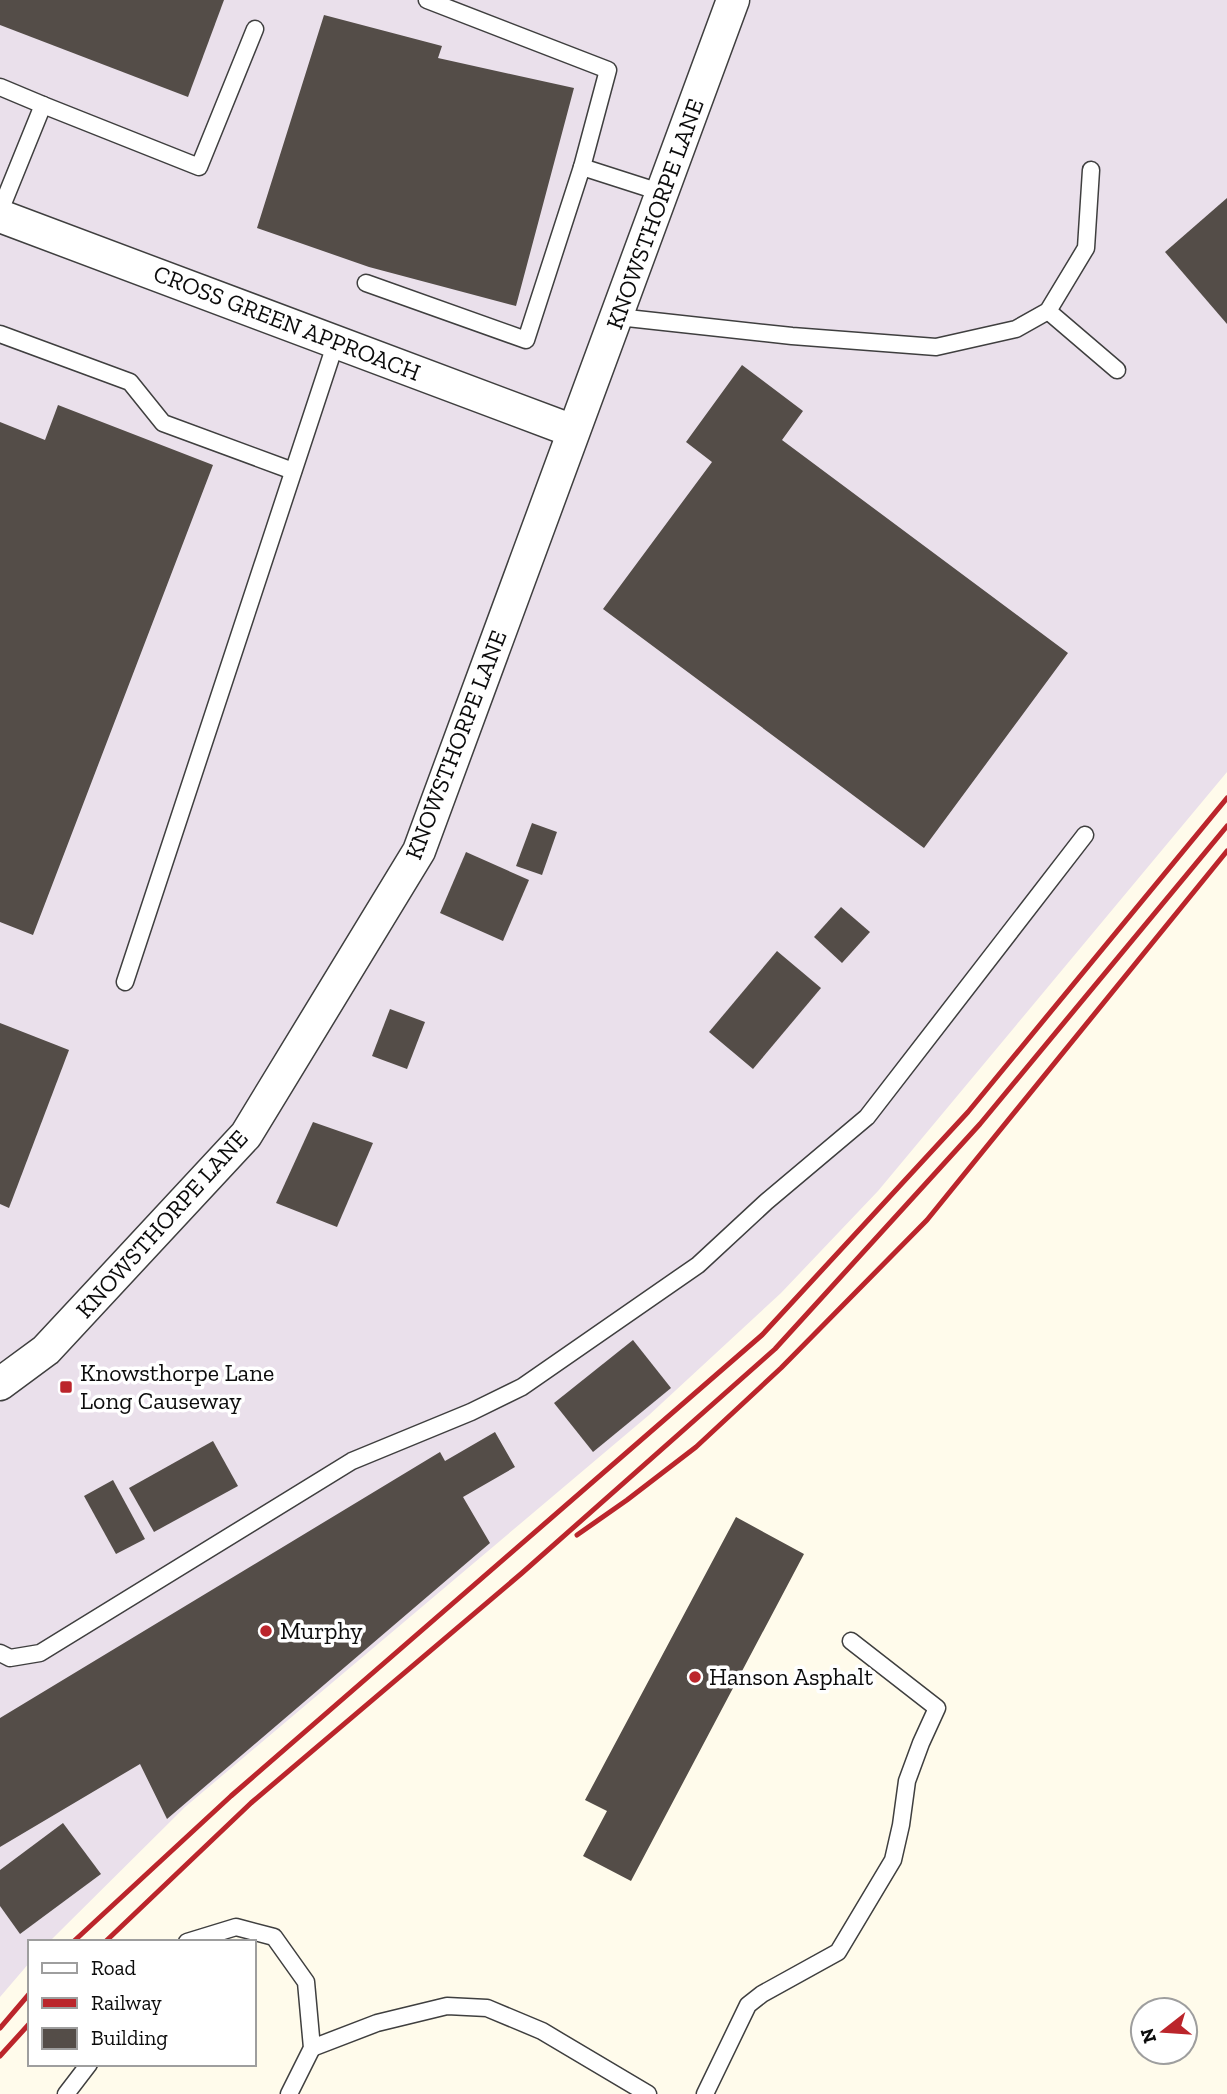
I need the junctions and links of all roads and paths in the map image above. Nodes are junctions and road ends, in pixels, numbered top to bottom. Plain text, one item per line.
1 (427, 0) edge
2 (733, 0) edge
3 (255, 29) dead end
4 (0, 87) edge
5 (43, 105) junction
6 (582, 167) junction
7 (1091, 170) dead end
8 (663, 193) junction
9 (0, 213) edge
10 (366, 283) dead end
11 (1048, 311) junction
12 (618, 317) junction
13 (0, 334) edge
14 (336, 342) junction
15 (1117, 370) dead end
16 (573, 431) junction
17 (293, 471) junction
18 (1086, 835) dead end
19 (125, 982) dead end
20 (0, 1384) edge
21 (851, 1641) dead end
22 (0, 1653) edge
23 (194, 1940) edge
24 (312, 2048) junction
25 (87, 2066) edge
26 (66, 2094) edge
27 (289, 2094) edge
28 (648, 2094) edge
29 (705, 2094) edge

1 - 6 lane
2 - 8 street, KNOWSTHORPE LANE
3 - 5 lane
4 - 5 lane
5 - 9 lane
6 - 8 lane
6 - 10 lane
7 - 11 lane
8 - 12 street, KNOWSTHORPE LANE
9 - 14 street, CROSS GREEN APPROACH
11 - 12 lane
11 - 15 lane
12 - 16 street, KNOWSTHORPE LANE
13 - 17 lane
14 - 16 street, CROSS GREEN APPROACH
14 - 17 lane
16 - 20 street, KNOWSTHORPE LANE
17 - 19 lane
18 - 22 lane
21 - 29 lane
23 - 24 lane
24 - 27 lane
24 - 28 lane
25 - 26 lane

